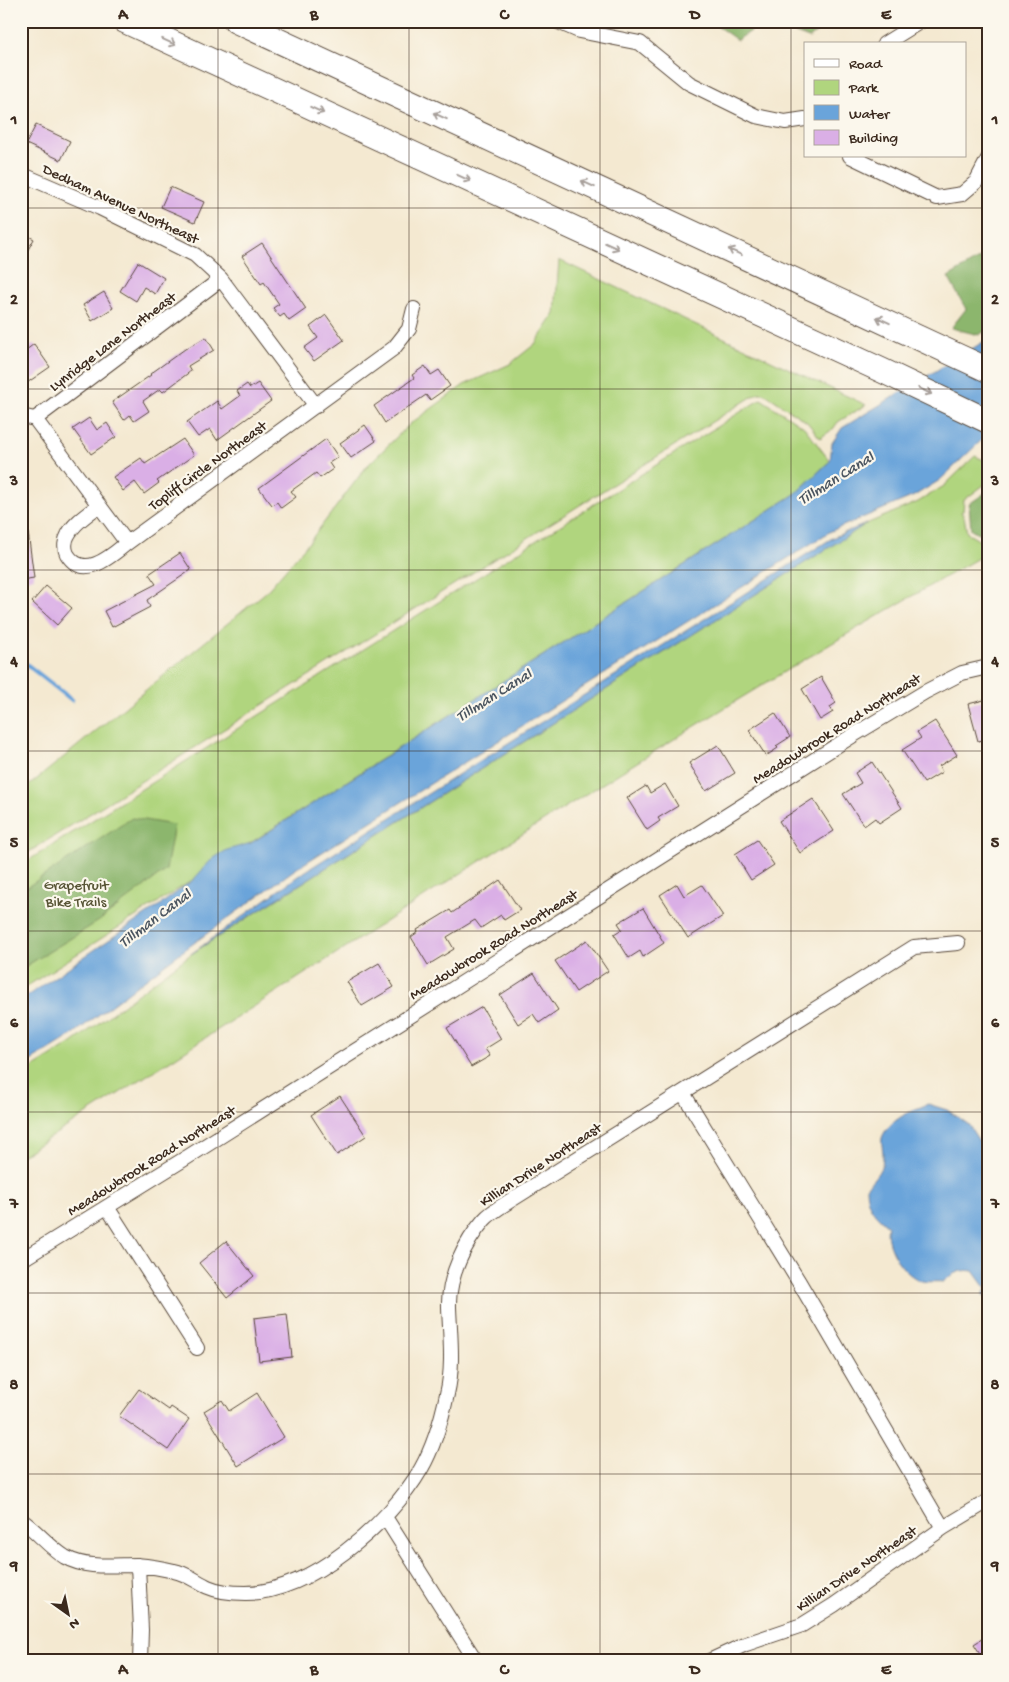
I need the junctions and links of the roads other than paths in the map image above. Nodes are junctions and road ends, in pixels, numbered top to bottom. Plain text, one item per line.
1 (125, 21) edge
2 (236, 21) edge
3 (556, 21) edge
4 (921, 21) edge
5 (887, 42) edge
6 (804, 118) edge
7 (854, 158) edge
8 (988, 159) edge
9 (21, 174) edge
10 (221, 279) junction
11 (414, 309) dead end
12 (988, 370) edge
13 (316, 406) junction
14 (21, 416) edge
15 (35, 420) junction
16 (988, 421) edge
17 (100, 505) junction
18 (128, 543) junction
19 (988, 667) edge
20 (958, 943) dead end
21 (683, 1093) junction
22 (106, 1207) junction
23 (21, 1260) edge
24 (197, 1348) dead end
25 (988, 1501) edge
26 (385, 1517) junction
27 (21, 1520) edge
28 (944, 1528) junction
29 (138, 1565) junction
30 (140, 1661) edge
31 (476, 1661) edge
32 (709, 1661) edge

1 -> 16 highway
12 -> 2 highway
3 - 6 street
4 - 5 street
7 - 8 street
9 - 10 street, Dedham Avenue Northeast
10 - 13 street, Dedham Avenue Northeast
10 - 15 street, Lynridge Lane Northeast
11 - 13 street, Topliff Circle Northeast
13 - 18 street, Topliff Circle Northeast
14 - 15 street
15 - 17 street
17 - 18 street
17 - 18 street, Topliff Circle Northeast
19 - 22 street, Meadowbrook Road Northeast
20 - 21 street, Killian Drive Northeast
21 - 26 street, Killian Drive Northeast
21 - 28 street
22 - 23 street, Meadowbrook Road Northeast
22 - 24 street
25 - 28 street, Killian Drive Northeast
26 - 29 street, Killian Drive Northeast
26 - 31 street
27 - 29 street, Killian Drive Northeast
28 - 32 street, Killian Drive Northeast
29 - 30 street

